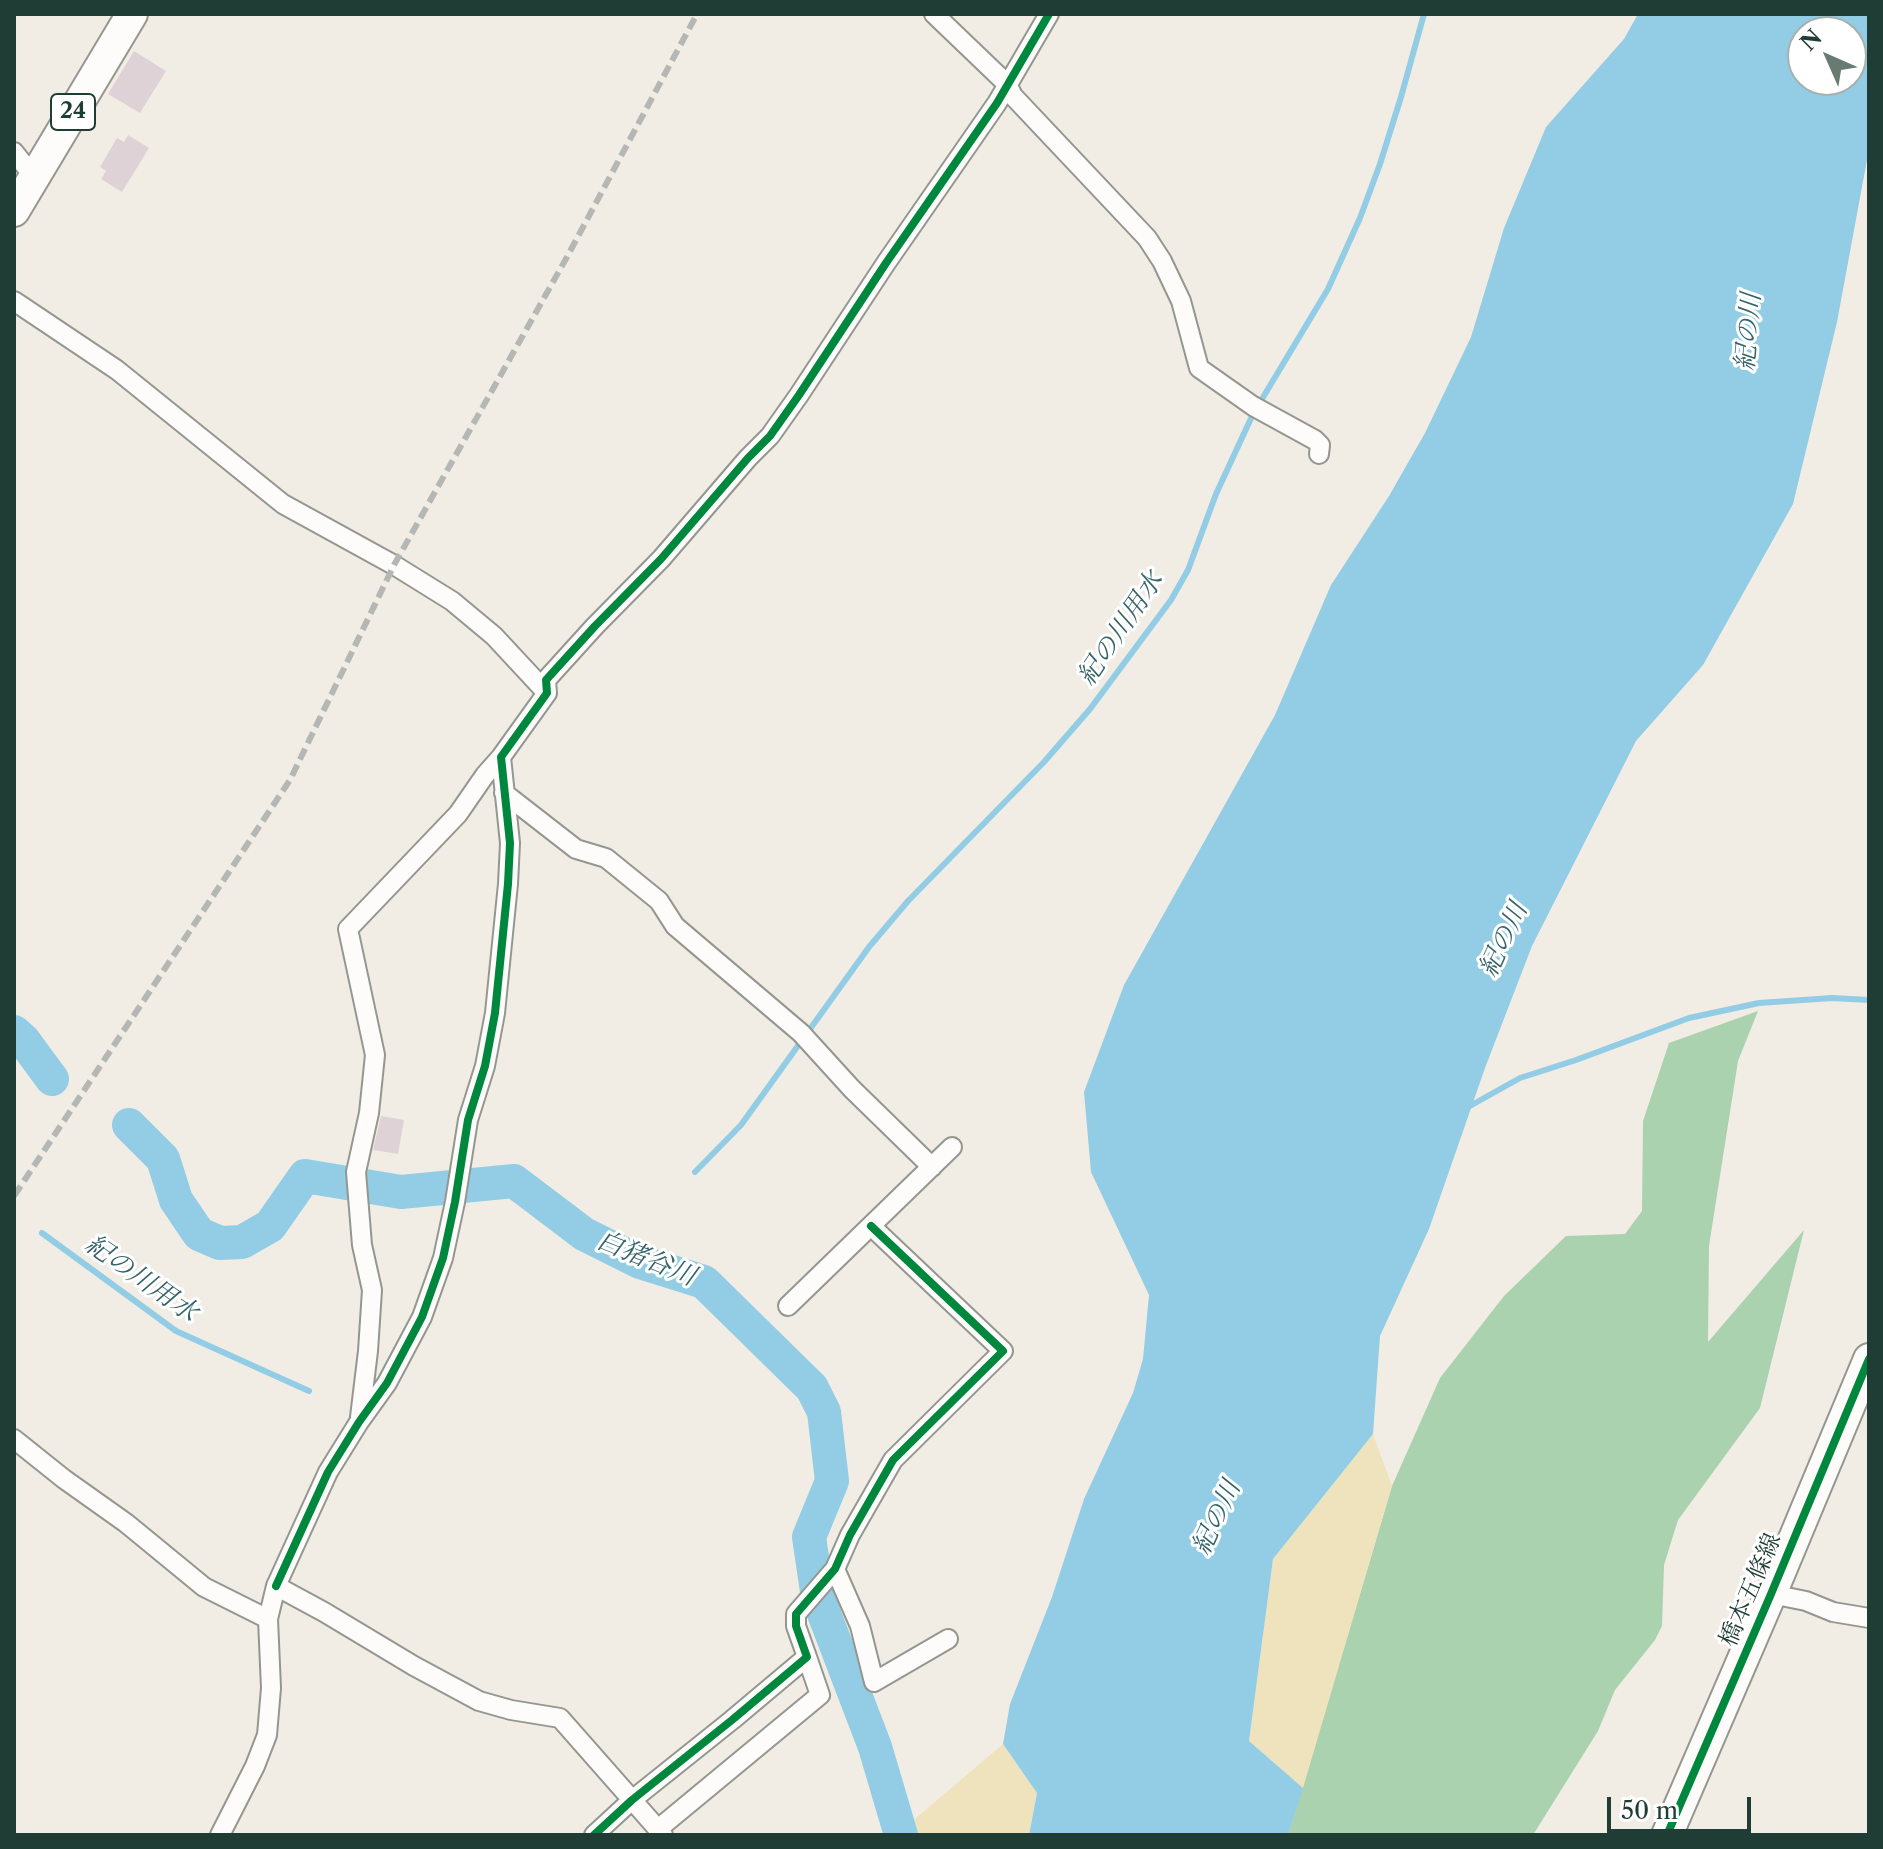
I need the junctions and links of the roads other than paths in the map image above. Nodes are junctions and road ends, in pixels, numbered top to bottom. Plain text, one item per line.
1 (132, 14) edge
2 (934, 14) edge
3 (1049, 14) edge
4 (1007, 84) junction
5 (14, 152) edge
6 (34, 177) junction
7 (14, 211) edge
8 (14, 301) edge
9 (1319, 454) dead end
10 (547, 693) junction
11 (501, 757) junction
12 (504, 793) junction
13 (952, 1147) dead end
14 (932, 1167) junction
15 (871, 1226) junction
16 (788, 1306) dead end
17 (1869, 1359) edge
18 (359, 1422) junction
19 (14, 1439) edge
20 (835, 1569) junction
21 (276, 1586) junction
22 (1771, 1594) junction
23 (1869, 1618) edge
24 (268, 1619) junction
25 (948, 1639) dead end
26 (807, 1657) junction
27 (632, 1800) junction
28 (660, 1832) edge
29 (221, 1835) edge
30 (594, 1835) edge
31 (1667, 1835) edge

1 - 6 main road, 24
2 - 4 street
3 - 4 street
4 - 9 street
4 - 10 street
5 - 6 street
6 - 7 main road, 24
8 - 10 street
10 - 11 street
11 - 12 street
11 - 18 street
12 - 14 street
12 - 18 street
13 - 14 street
14 - 15 street
15 - 16 street
15 - 20 street
17 - 22 main road, 橋本五條線
18 - 21 street
19 - 24 street
20 - 25 street
20 - 26 street
21 - 24 street
21 - 27 street
22 - 23 street
22 - 31 main road, 橋本五條線
24 - 29 street
26 - 27 street
26 - 28 street
27 - 28 street
27 - 30 street

